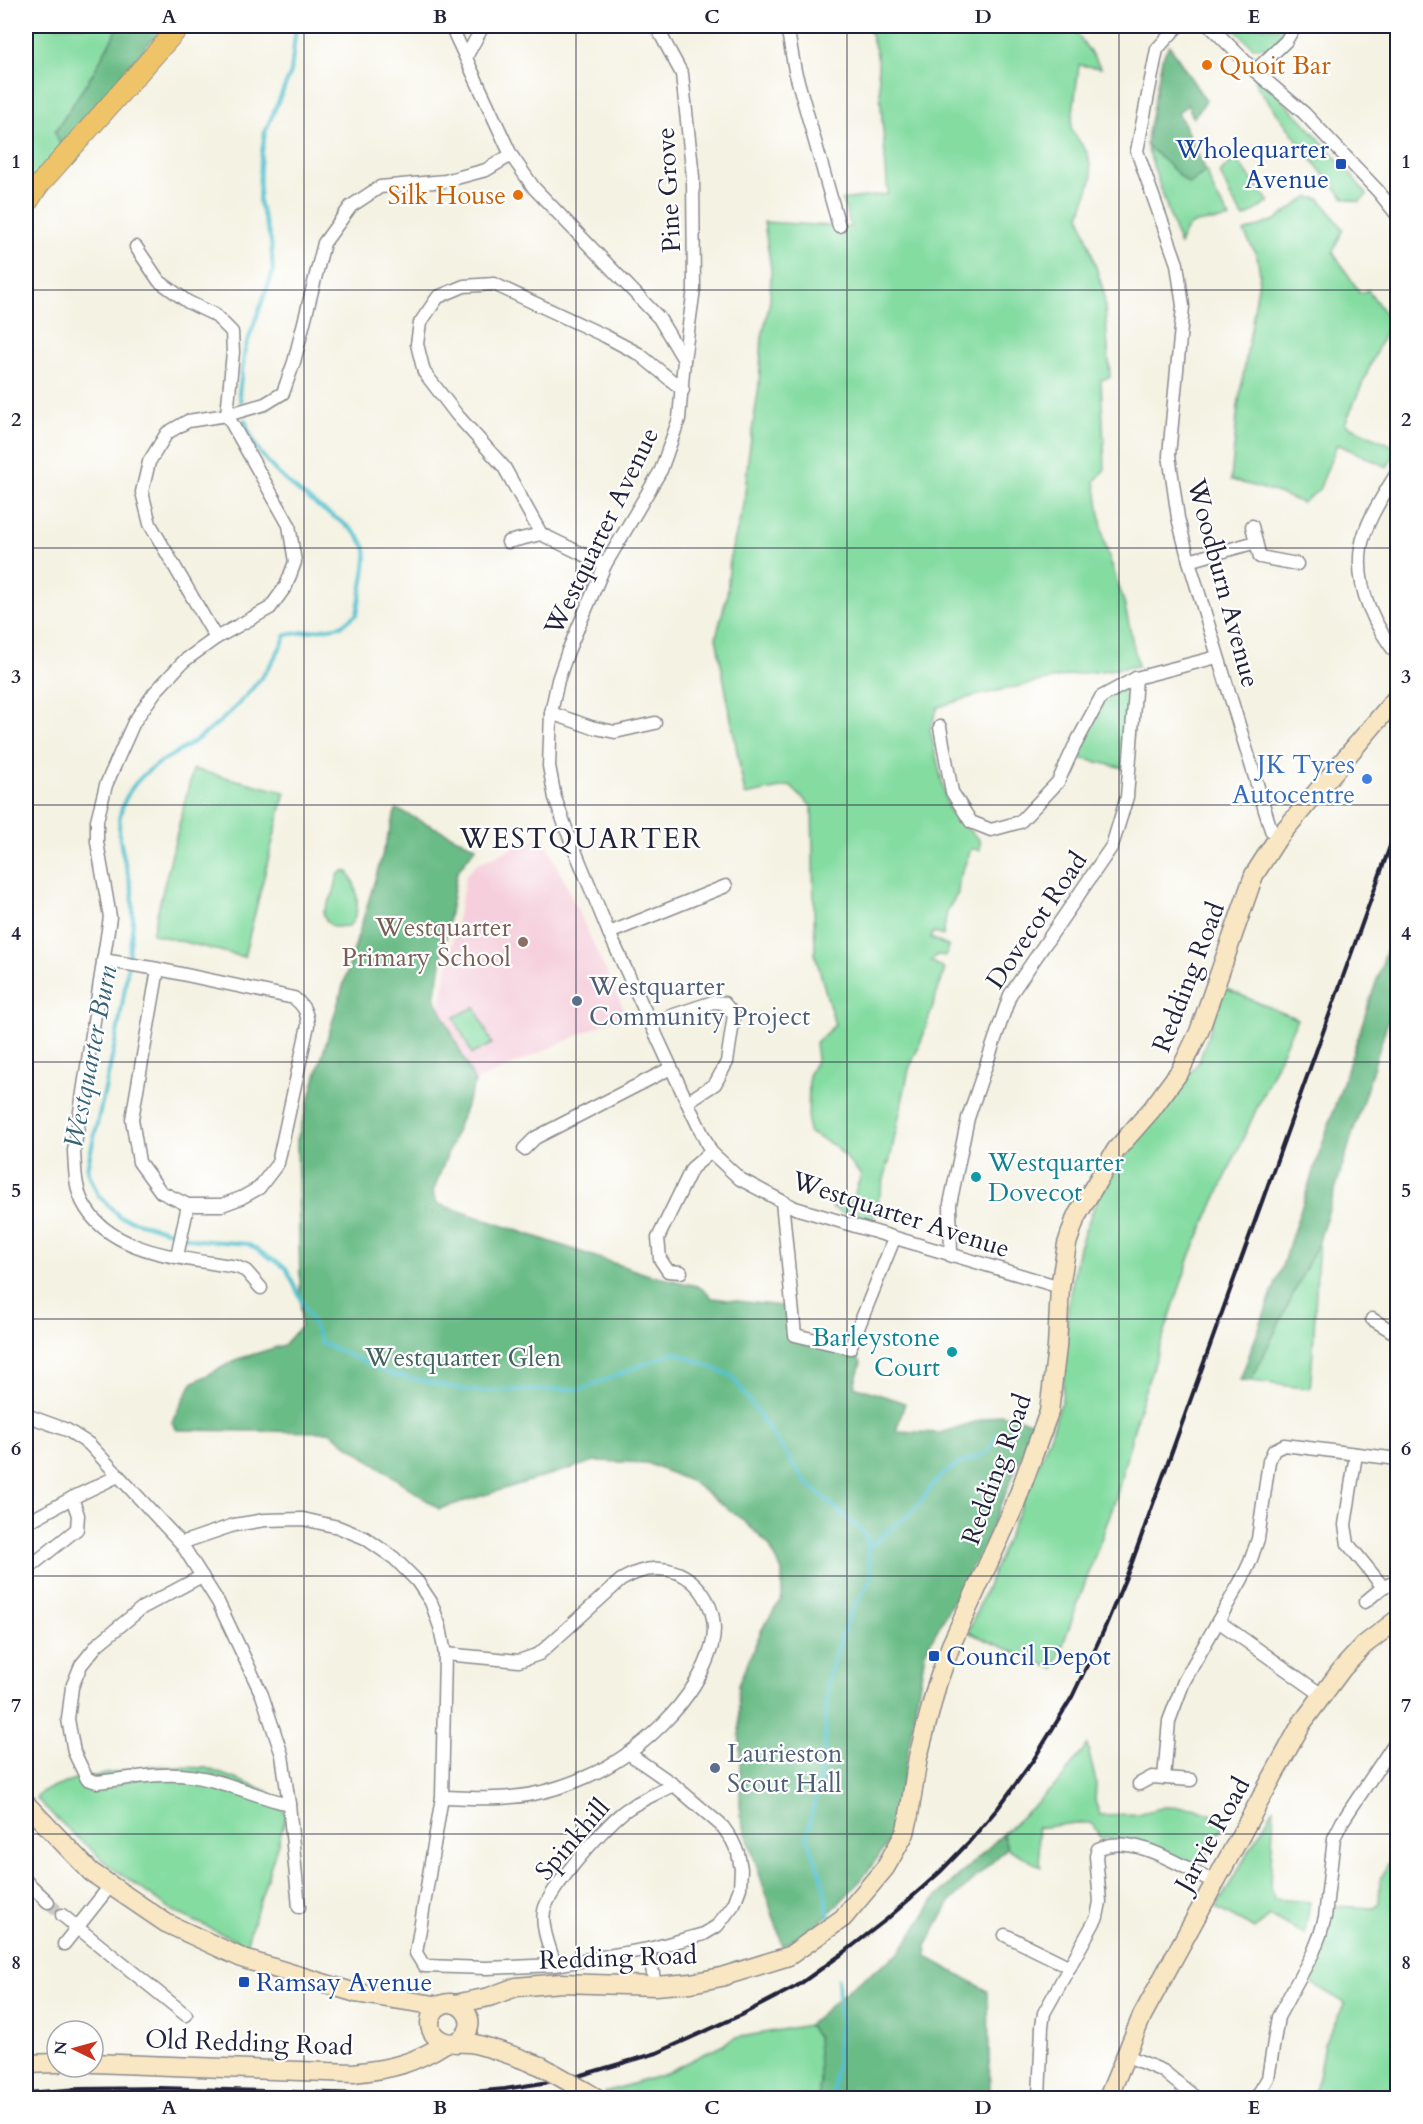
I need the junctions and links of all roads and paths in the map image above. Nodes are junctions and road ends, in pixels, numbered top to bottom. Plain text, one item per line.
1 (180, 26) edge
2 (452, 26) edge
3 (483, 26) edge
4 (656, 26) edge
5 (788, 26) edge
6 (1178, 26) edge
7 (1210, 26) edge
8 (1295, 26) edge
9 (466, 57) junction
10 (1256, 71) junction
11 (511, 155) junction
12 (26, 205) edge
13 (1398, 216) edge
14 (839, 226) dead end
15 (136, 247) dead end
16 (684, 360) junction
17 (683, 390) junction
18 (227, 415) junction
19 (1398, 471) edge
20 (1252, 526) dead end
21 (541, 534) junction
22 (508, 542) dead end
23 (1256, 542) junction
24 (1189, 561) junction
25 (1297, 564) dead end
26 (605, 565) junction
27 (216, 638) junction
28 (1398, 656) edge
29 (1217, 657) junction
30 (1136, 678) junction
31 (1398, 696) edge
32 (551, 713) junction
33 (655, 723) dead end
34 (940, 727) dead end
35 (1277, 838) junction
36 (726, 886) dead end
37 (609, 933) junction
38 (103, 960) junction
39 (158, 969) junction
40 (650, 1023) junction
41 (671, 1068) junction
42 (687, 1102) junction
43 (524, 1149) dead end
44 (711, 1152) junction
45 (782, 1201) junction
46 (188, 1205) junction
47 (894, 1239) junction
48 (177, 1256) junction
49 (951, 1256) junction
50 (681, 1272) dead end
51 (1060, 1287) junction
52 (261, 1288) dead end
53 (1372, 1319) dead end
54 (1398, 1335) edge
55 (26, 1415) edge
56 (1356, 1454) junction
57 (1398, 1459) edge
58 (118, 1476) junction
59 (72, 1498) junction
60 (26, 1523) edge
61 (181, 1543) junction
62 (26, 1570) edge
63 (202, 1576) junction
64 (1398, 1581) edge
65 (1383, 1587) junction
66 (1365, 1602) dead end
67 (1398, 1619) edge
68 (1218, 1621) junction
69 (445, 1654) junction
70 (1322, 1695) junction
71 (1398, 1738) edge
72 (628, 1753) junction
73 (1164, 1778) junction
74 (1191, 1780) dead end
75 (1139, 1784) dead end
76 (674, 1785) junction
77 (442, 1797) junction
78 (26, 1804) edge
79 (289, 1804) junction
80 (26, 1881) edge
81 (1214, 1882) junction
82 (110, 1886) junction
83 (48, 1902) tunnel mouth
84 (299, 1907) dead end
85 (62, 1915) tunnel mouth
86 (77, 1928) junction
87 (1005, 1935) dead end
88 (64, 1944) dead end
89 (649, 1949) junction
90 (555, 1965) junction
91 (1070, 1967) junction
92 (655, 1986) junction
93 (489, 1997) junction
94 (395, 2000) junction
95 (447, 2005) junction
96 (186, 2015) dead end
97 (470, 2022) junction
98 (431, 2026) junction
99 (452, 2042) junction
100 (484, 2046) junction
101 (1125, 2055) junction
102 (45, 2063) edge
103 (105, 2063) edge
104 (26, 2064) edge
105 (403, 2064) junction
106 (591, 2095) edge
107 (1039, 2098) edge
108 (1107, 2098) edge
109 (1196, 2098) edge
110 (1256, 2098) edge

1 - 12 main road
2 - 9 street
3 - 9 street
4 - 16 street, Pine Grove
5 - 14 street
6 - 24 street, Woodburn Avenue
7 - 10 street
8 - 10 street
9 - 11 street
10 - 13 street
11 - 16 street
11 - 18 street
15 - 18 street
16 - 17 street, Westquarter Avenue
17 - 21 street
17 - 26 street, Westquarter Avenue
18 - 27 street
18 - 27 street
19 - 28 street
20 - 23 street
21 - 22 street
21 - 26 street
23 - 24 street
23 - 25 street
24 - 29 street, Woodburn Avenue
26 - 32 street, Westquarter Avenue
27 - 38 street
29 - 30 street
29 - 35 street, Woodburn Avenue
30 - 34 street
30 - 49 street, Dovecot Road
31 - 35 main road, Redding Road
32 - 33 street
32 - 37 street, Westquarter Avenue
35 - 51 main road, Redding Road
36 - 37 street
37 - 40 street, Westquarter Avenue
38 - 39 street
38 - 48 street
39 - 46 street
39 - 46 street
40 - 41 street, Westquarter Avenue
40 - 42 street
41 - 42 street, Westquarter Avenue
41 - 43 street
42 - 44 street, Westquarter Avenue
44 - 45 street, Westquarter Avenue
44 - 50 street
45 - 47 street, Westquarter Avenue
45 - 47 street
46 - 48 street
47 - 49 street, Westquarter Avenue
48 - 52 street
49 - 51 street, Westquarter Avenue
51 - 92 main road, Redding Road
53 - 54 street
55 - 58 street
56 - 57 street
56 - 65 street
56 - 68 street
58 - 59 street
58 - 61 street
59 - 60 street
59 - 62 street
61 - 63 street
61 - 69 street
63 - 79 street
63 - 79 street
64 - 65 street
65 - 66 street
67 - 70 main road, Jarvie Road
68 - 70 street
68 - 73 street
69 - 72 street
69 - 77 street
70 - 81 main road, Jarvie Road
71 - 110 street
72 - 76 street
72 - 77 street
73 - 74 street
73 - 75 street
76 - 89 street
76 - 90 street, Spinkhill
77 - 90 street
78 - 82 main road, Redding Road
79 - 84 street
80 - 83 street
81 - 91 street
81 - 101 main road, Jarvie Road
82 - 86 street
82 - 94 main road, Redding Road
85 - 86 street
86 - 88 street
86 - 96 street
87 - 91 street
89 - 90 street
89 - 92 street
91 - 107 street
92 - 93 main road, Redding Road
93 - 95 main road, Redding Road
93 - 97 main road, Redding Road
94 - 95 main road, Redding Road
94 - 98 main road, Redding Road
95 - 97 main road
95 - 98 main road
97 - 99 main road
97 - 100 main road
98 - 99 main road
98 - 105 main road
99 - 100 main road
99 - 105 main road, Old Redding Road
100 - 106 main road, bridge
101 - 108 main road, Jarvie Road
101 - 109 street
102 - 104 main road
103 - 105 main road, Old Redding Road

